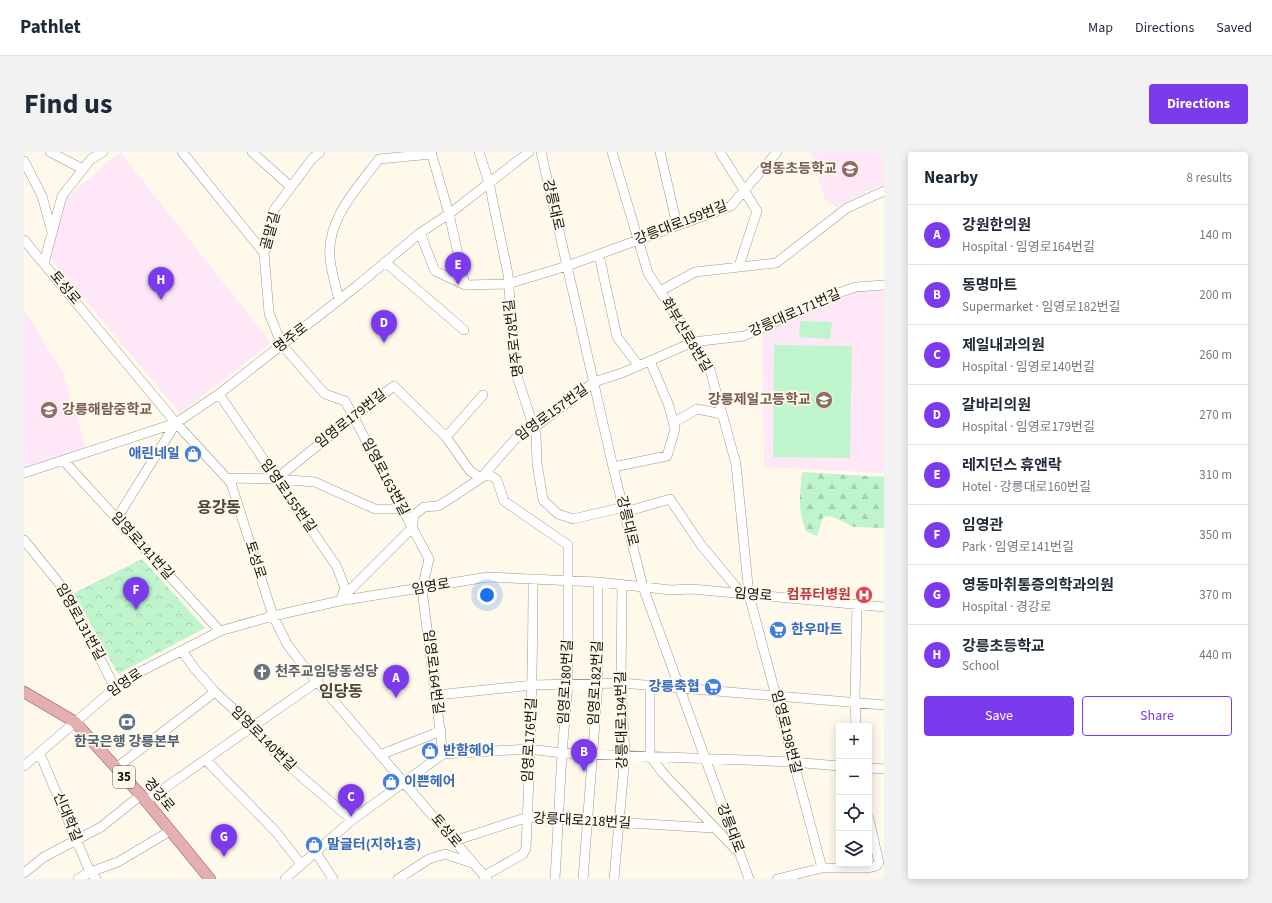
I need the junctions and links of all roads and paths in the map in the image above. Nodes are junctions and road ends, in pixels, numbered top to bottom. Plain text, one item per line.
1 (50, 152) edge
2 (103, 152) edge
3 (182, 152) edge
4 (252, 152) edge
5 (320, 152) edge
6 (479, 152) edge
7 (529, 152) edge
8 (541, 152) edge
9 (612, 152) edge
10 (660, 152) edge
11 (720, 152) edge
12 (777, 152) edge
13 (432, 153) edge
14 (376, 156) edge
15 (24, 161) edge
16 (83, 169) junction
17 (489, 183) junction
18 (292, 187) junction
19 (744, 191) junction
20 (884, 191) edge
21 (449, 214) junction
22 (677, 225) junction
23 (420, 233) junction
24 (53, 234) junction
25 (638, 239) junction
26 (24, 240) edge
27 (264, 253) junction
28 (599, 255) junction
29 (385, 262) junction
30 (44, 263) junction
31 (567, 266) junction
32 (739, 266) junction
33 (508, 284) junction
34 (465, 285) junction
35 (884, 285) edge
36 (660, 291) junction
37 (339, 300) junction
38 (464, 330) dead end
39 (693, 342) junction
40 (282, 345) junction
41 (650, 361) junction
42 (639, 366) junction
43 (594, 382) junction
44 (219, 394) junction
45 (483, 395) dead end
46 (722, 414) junction
47 (353, 417) junction
48 (176, 423) junction
49 (674, 423) junction
50 (534, 428) junction
51 (446, 437) junction
52 (63, 460) junction
53 (613, 467) junction
54 (24, 473) edge
55 (226, 478) junction
56 (481, 478) junction
57 (276, 479) junction
58 (401, 509) junction
59 (624, 510) junction
60 (117, 518) junction
61 (412, 528) junction
62 (24, 540) edge
63 (533, 580) junction
64 (569, 581) junction
65 (598, 582) junction
66 (622, 584) junction
67 (643, 587) junction
68 (422, 589) junction
69 (745, 595) junction
70 (339, 601) junction
71 (857, 604) junction
72 (884, 607) edge
73 (273, 616) junction
74 (220, 631) junction
75 (182, 651) junction
76 (318, 682) junction
77 (568, 683) junction
78 (598, 683) junction
79 (621, 683) junction
80 (533, 685) junction
81 (650, 685) junction
82 (115, 688) junction
83 (680, 688) junction
84 (24, 692) edge
85 (215, 692) junction
86 (437, 695) junction
87 (778, 697) junction
88 (855, 701) junction
89 (884, 705) edge
90 (75, 722) junction
91 (856, 723) edge
92 (252, 726) junction
93 (441, 731) junction
94 (529, 749) junction
95 (562, 753) junction
96 (591, 753) junction
97 (40, 754) junction
98 (443, 754) junction
99 (380, 755) junction
100 (625, 756) junction
101 (650, 756) junction
102 (704, 759) junction
103 (206, 760) junction
104 (793, 762) junction
105 (24, 766) edge
106 (836, 766) edge
107 (116, 768) junction
108 (872, 768) edge
109 (884, 769) edge
110 (403, 782) junction
111 (143, 798) junction
112 (528, 817) junction
113 (557, 818) junction
114 (352, 820) junction
115 (587, 821) junction
116 (618, 822) junction
117 (713, 828) junction
118 (170, 831) junction
119 (872, 831) edge
120 (76, 839) junction
121 (454, 841) junction
122 (315, 851) junction
123 (739, 853) junction
124 (472, 863) junction
125 (300, 864) junction
126 (822, 868) junction
127 (24, 872) edge
128 (93, 876) edge
129 (486, 878) edge
130 (78, 879) edge
131 (210, 879) edge
132 (285, 879) edge
133 (333, 879) edge
134 (398, 879) edge
135 (555, 879) edge
136 (583, 879) edge
137 (614, 879) edge
138 (749, 879) edge
139 (777, 879) edge

1 - 16 street
2 - 16 street
3 - 27 street
4 - 18 street
5 - 18 street, 골말길
6 - 17 street, 명주로78번길
7 - 17 street, 명주로
8 - 31 street, 강릉대로
9 - 25 street, 화부산로8번길
10 - 22 street
11 - 19 street
12 - 19 street, 강릉대로159번길
13 - 14 street
13 - 21 street
14 - 37 street
15 - 24 street
16 - 24 street
17 - 21 street, 명주로
17 - 33 street, 명주로78번길
18 - 27 street, 골말길
19 - 22 street, 강릉대로159번길
19 - 32 street
20 - 32 street
21 - 23 street, 명주로
21 - 34 street
22 - 25 street, 강릉대로159번길
23 - 29 street, 명주로
23 - 34 street
24 - 30 street
25 - 28 street, 강릉대로159번길
25 - 36 street, 화부산로8번길
26 - 30 street, 토성로
27 - 40 street, 골말길
28 - 31 street, 강릉대로159번길
28 - 42 street
29 - 37 street, 명주로
29 - 38 street
30 - 48 street, 토성로
31 - 33 street, 강릉대로159번길
31 - 43 street, 강릉대로
32 - 36 street
33 - 34 street, 강릉대로159번길
33 - 50 street, 명주로78번길
35 - 39 street, 강릉대로171번길
36 - 39 street, 화부산로8번길
37 - 40 street, 명주로
39 - 41 street, 강릉대로171번길
39 - 46 street, 화부산로8번길
40 - 44 street, 명주로
40 - 47 street, 임영로163번길
41 - 42 street, 강릉대로171번길
41 - 49 street
42 - 43 street, 강릉대로171번길
43 - 50 street, 임영로157번길
43 - 53 street, 강릉대로
44 - 48 street, 명주로
44 - 57 street, 임영로155번길
45 - 51 street
46 - 49 street
46 - 69 street, 화부산로8번길
47 - 51 street, 임영로179번길
47 - 57 street, 임영로179번길
47 - 58 street, 임영로163번길
48 - 52 street, 명주로
48 - 55 street, 토성로
48 - 60 street
49 - 53 street
50 - 56 street, 임영로157번길
50 - 59 street, 명주로78번길
51 - 56 street, 임영로179번길
52 - 54 street, 명주로
52 - 60 street, 임영로141번길
53 - 59 street, 강릉대로
55 - 57 street
55 - 73 street, 토성로
56 - 61 street, 임영로157번길
56 - 64 street, 임영로179번길
57 - 58 street
57 - 70 street, 임영로155번길
58 - 61 street, 임영로163번길
59 - 67 street, 강릉대로
59 - 69 street, 명주로78번길
60 - 74 street, 임영로141번길
61 - 68 street, 임영로163번길
61 - 70 street, 임영로157번길
62 - 82 street, 임영로131번길
63 - 64 street, 임영로
63 - 68 street, 임영로
63 - 80 street, 임영로176번길
64 - 65 street, 임영로
64 - 77 street, 임영로180번길
65 - 66 street, 임영로
65 - 78 street, 임영로182번길
66 - 67 street, 임영로
66 - 79 street, 강릉대로194번길
67 - 69 street, 임영로
67 - 83 street, 강릉대로
68 - 70 street, 임영로
68 - 86 street, 임영로164번길
69 - 71 street, 임영로
69 - 87 street, 임영로198번길
70 - 73 street, 임영로
71 - 72 street, 임영로
71 - 88 street
73 - 74 street, 임영로
73 - 76 street, 토성로
74 - 75 street, 임영로
75 - 82 street, 임영로
75 - 85 street, 임영로140번길
76 - 92 street
76 - 99 street, 토성로
77 - 78 street
77 - 80 street
77 - 95 street, 임영로180번길
78 - 79 street
78 - 96 street, 임영로182번길
79 - 81 street
79 - 100 street, 강릉대로194번길
80 - 86 street
80 - 94 street, 임영로176번길
81 - 83 street
81 - 101 street
82 - 90 street, 임영로
83 - 87 street
83 - 102 street, 강릉대로
84 - 90 main road, 경강로 / 35
85 - 92 street, 임영로140번길
85 - 107 street
86 - 93 street, 임영로164번길
87 - 88 street
87 - 104 street, 임영로198번길
88 - 89 street
88 - 91 street
90 - 97 street, 임영로
90 - 107 main road, 경강로 / 35
92 - 103 street
92 - 114 street, 임영로140번길
93 - 98 street, 임영로164번길
93 - 99 street
94 - 95 street
94 - 98 street
94 - 112 street, 임영로176번길
95 - 96 street
95 - 113 street, 임영로180번길
96 - 100 street
96 - 115 street, 임영로182번길
97 - 105 street, 임영로
97 - 120 street, 신대학길
98 - 110 street
99 - 110 street, 토성로
100 - 101 street
100 - 116 street, 강릉대로194번길
101 - 102 street
101 - 117 street
102 - 104 street
102 - 123 street, 강릉대로
103 - 111 street
103 - 125 street
104 - 106 street
104 - 126 street, 임영로198번길
107 - 111 main road, 경강로 / 35
108 - 109 street
110 - 114 street
110 - 121 street, 토성로
111 - 118 main road, 경강로 / 35
111 - 120 street
112 - 113 street, 강릉대로218번길
112 - 121 street, 강릉대로218번길
112 - 129 street, 임영로176번길
113 - 115 street, 강릉대로218번길
113 - 135 street, 임영로180번길
114 - 122 street
115 - 116 street, 강릉대로218번길
115 - 136 street, 임영로182번길
116 - 117 street, 강릉대로218번길
116 - 137 street, 강릉대로194번길
117 - 123 street
118 - 128 street
118 - 131 main road, 경강로 / 35
119 - 126 street
120 - 127 street
120 - 128 street, 신대학길
121 - 124 street, 토성로
122 - 125 street
122 - 133 street
123 - 138 street, 강릉대로
124 - 129 street, 토성로
124 - 134 street
125 - 132 street
126 - 139 street
128 - 130 street

